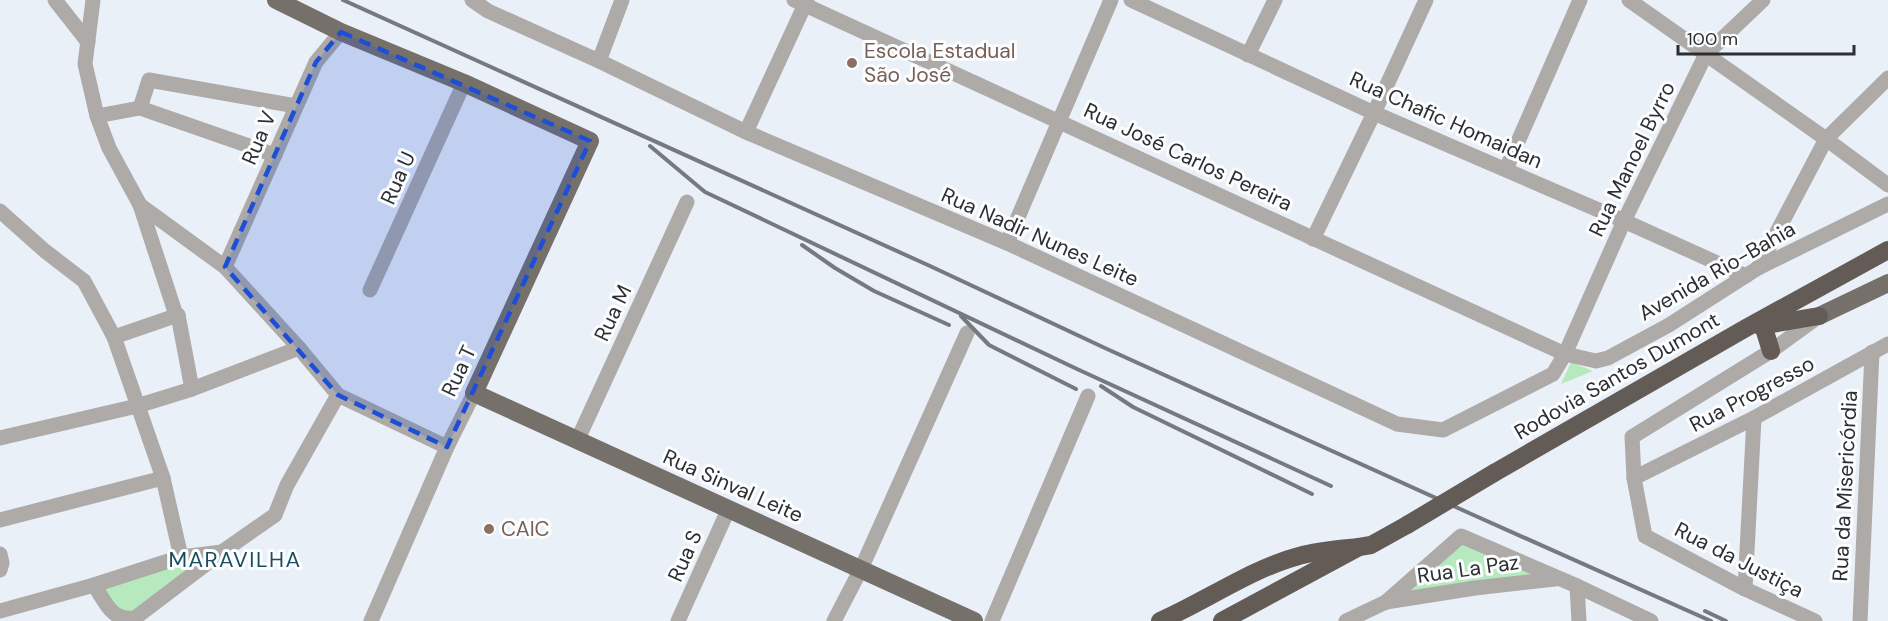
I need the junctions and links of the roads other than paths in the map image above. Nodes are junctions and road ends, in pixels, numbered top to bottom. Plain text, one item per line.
1 (56, 0) edge
2 (93, 0) edge
3 (276, 0) edge
4 (472, 0) edge
5 (622, 0) edge
6 (1111, 0) edge
7 (1131, 0) edge
8 (1275, 0) edge
9 (1426, 0) edge
10 (1580, 0) edge
11 (1629, 0) edge
12 (1763, 0) edge
13 (802, 2) edge
14 (490, 5) edge
15 (340, 32) junction
16 (88, 42) junction
17 (1706, 54) junction
18 (1248, 55) junction
19 (599, 61) junction
20 (1888, 78) edge
21 (464, 84) junction
22 (296, 106) junction
23 (140, 108) junction
24 (1374, 113) junction
25 (98, 116) junction
26 (1060, 121) junction
27 (746, 132) junction
28 (1826, 139) junction
29 (275, 155) junction
30 (1506, 169) junction
31 (1888, 185) edge
32 (687, 202) dead end
33 (1888, 204) edge
34 (140, 205) junction
35 (0, 211) edge
36 (1624, 221) junction
37 (1313, 239) junction
38 (1007, 243) junction
39 (1888, 250) edge
40 (225, 267) junction
41 (1752, 272) junction
42 (1888, 283) edge
43 (370, 290) dead end
44 (178, 315) junction
45 (1819, 316) junction
46 (1755, 327) junction
47 (967, 333) dead end
48 (114, 337) junction
49 (1888, 344) edge
50 (299, 348) junction
51 (1771, 351) junction
52 (1872, 352) junction
53 (1565, 354) junction
54 (192, 389) junction
55 (474, 393) junction
56 (338, 395) junction
57 (1088, 396) dead end
58 (137, 406) junction
59 (1754, 418) junction
60 (0, 438) edge
61 (577, 441) junction
62 (447, 447) junction
63 (163, 478) junction
64 (1634, 478) junction
65 (729, 508) junction
66 (0, 520) edge
67 (1365, 546) junction
68 (222, 552) junction
69 (0, 554) edge
70 (181, 557) junction
71 (861, 568) junction
72 (0, 570) edge
73 (1557, 578) junction
74 (94, 585) junction
75 (1577, 586) junction
76 (1745, 589) junction
77 (1386, 602) junction
78 (4, 614) edge
79 (371, 621) edge
80 (678, 621) edge
81 (834, 621) edge
82 (974, 621) edge
83 (992, 621) edge
84 (1160, 621) edge
85 (1222, 621) edge
86 (1247, 621) edge
87 (1346, 621) edge
88 (1579, 621) edge
89 (1651, 621) edge
90 (1815, 621) edge
91 (1860, 621) edge

1 - 16 street
2 - 16 street
3 - 15 main road
4 - 14 street, Rua Nadir Nunes Leite
5 - 19 street
6 - 26 street
7 - 18 street, Rua Chafic Homaidan
8 - 18 street
9 - 24 street
10 - 30 street
11 - 17 street
12 - 17 street, Rua Manoel Byrro
13 - 26 street, Rua José Carlos Pereira
13 - 27 street
14 - 19 street, Rua Nadir Nunes Leite
15 - 21 main road
15 - 22 street, Rua V
16 - 25 street
17 - 28 street
17 - 36 street, Rua Manoel Byrro
18 - 24 street, Rua Chafic Homaidan
19 - 27 street, Rua Nadir Nunes Leite
20 - 28 street
21 - 43 street, Rua U
21 - 55 main road, Rua T
22 - 23 street
22 - 29 street, Rua V
23 - 25 street
23 - 29 street
24 - 30 street, Rua Chafic Homaidan
24 - 37 street
25 - 34 street
26 - 37 street, Rua José Carlos Pereira
26 - 38 street
27 - 38 street, Rua Nadir Nunes Leite
28 - 31 street
28 - 41 street
29 - 40 street, Rua V
30 - 36 street, Rua Chafic Homaidan
32 - 61 street, Rua M
33 - 41 street, Avenida Rio-Bahia
34 - 40 street
34 - 44 street
35 - 48 street
36 - 41 street, Rua Chafic Homaidan
36 - 53 street, Rua Manoel Byrro
37 - 53 street, Rua José Carlos Pereira
38 - 53 street, Rua Nadir Nunes Leite
39 - 46 highway, Rodovia Santos Dumont
40 - 50 street
41 - 53 street, Avenida Rio-Bahia
42 - 45 main road
44 - 48 street
44 - 54 street
45 - 46 highway
45 - 51 street
46 - 51 highway
46 - 67 highway, Rodovia Santos Dumont, bridge
47 - 71 street
48 - 58 street
49 - 52 street, Rua Progresso
50 - 54 street
50 - 56 street
51 - 64 street
52 - 59 street, Rua Progresso
52 - 91 street, Rua da Misericórdia
54 - 58 street
55 - 61 main road, Rua Sinval Leite
55 - 62 street, Rua T
56 - 62 street
56 - 68 street
57 - 83 street
58 - 60 street
58 - 63 street
59 - 64 street, Rua Progresso
59 - 76 street
61 - 65 main road, Rua Sinval Leite
62 - 79 street, Rua T
63 - 66 street
63 - 70 street
64 - 76 street, Rua da Justiça
65 - 71 main road, Rua Sinval Leite
65 - 80 street, Rua S
67 - 84 highway
67 - 85 highway, Rodovia Santos Dumont
67 - 86 highway, Rodovia Santos Dumont
68 - 70 street
68 - 74 street
69 - 72 street
70 - 74 street
71 - 81 street
71 - 82 main road, Rua Sinval Leite
73 - 75 street
73 - 77 street, Rua La Paz
73 - 77 street
74 - 78 street
75 - 88 street
75 - 89 street
76 - 90 street, Rua da Justiça
77 - 87 street

